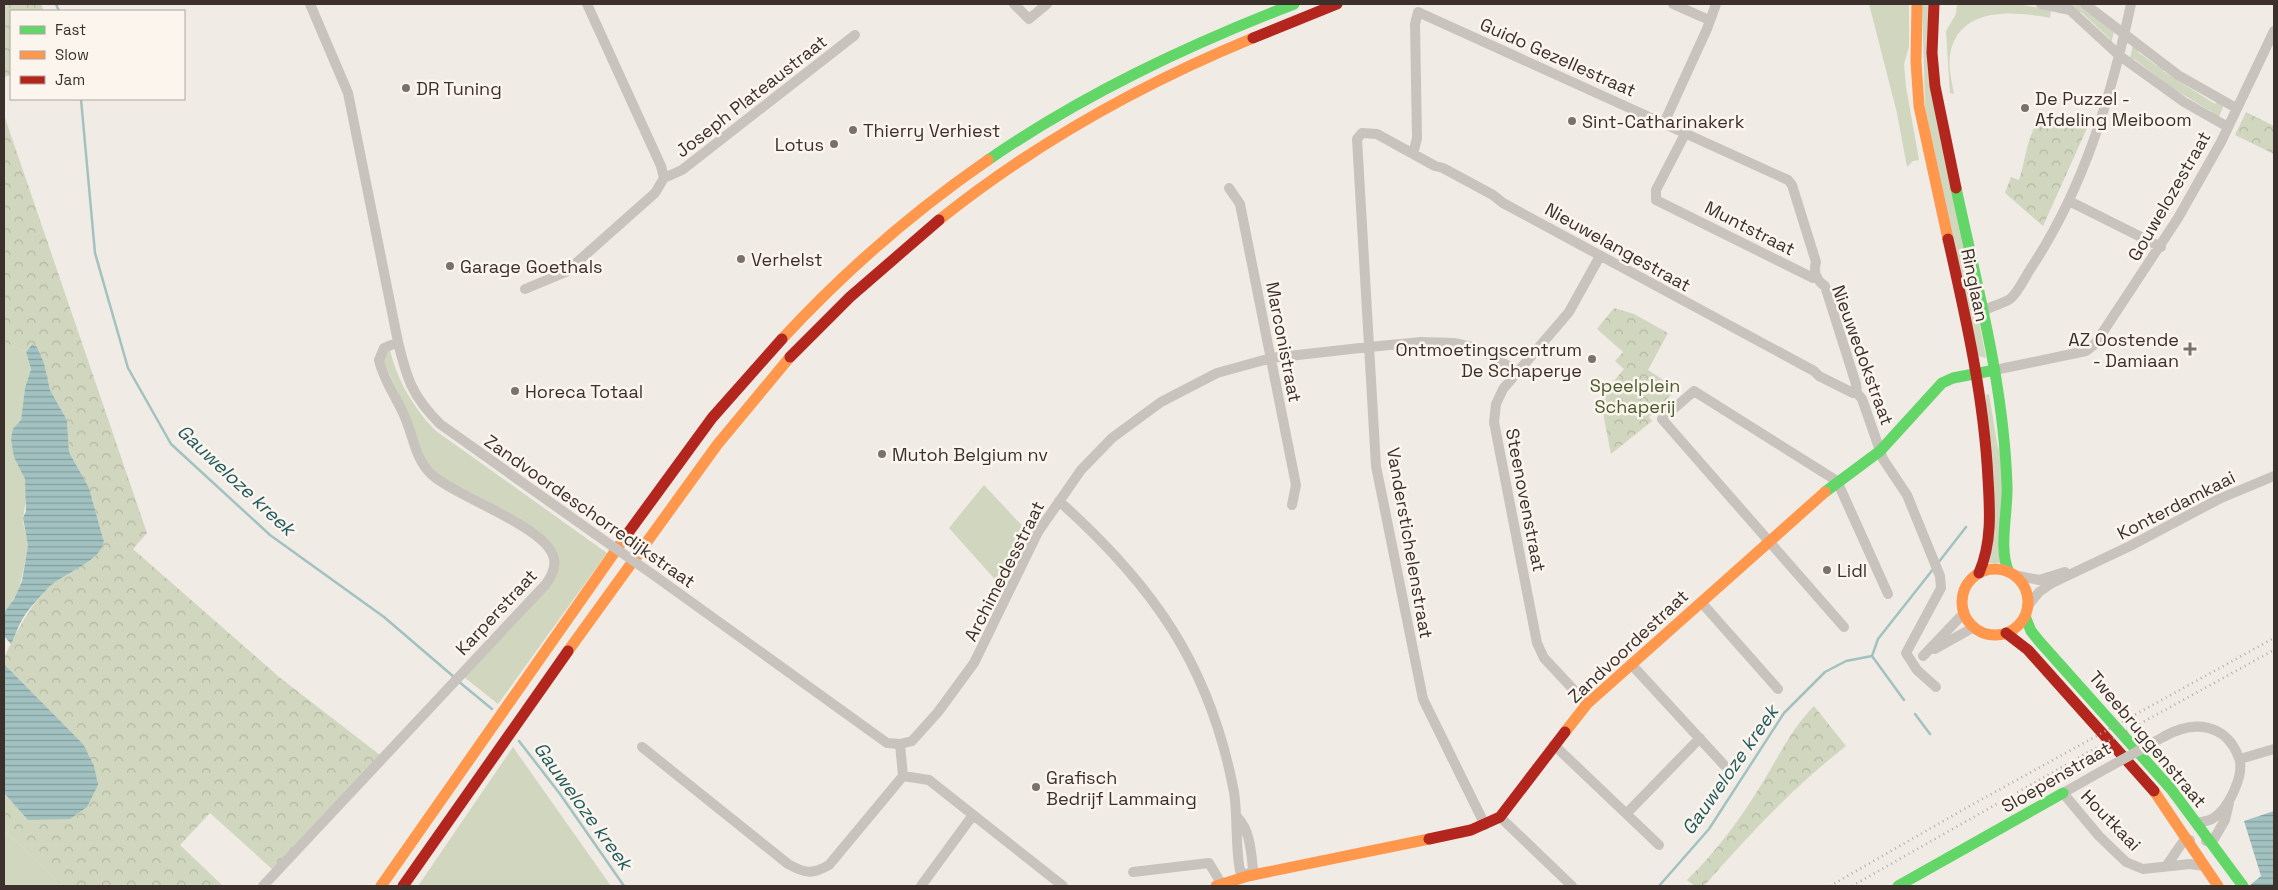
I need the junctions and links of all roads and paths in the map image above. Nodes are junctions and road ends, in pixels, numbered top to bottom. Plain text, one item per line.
1 (310, 4) edge
2 (587, 4) edge
3 (1014, 4) edge
4 (1047, 4) edge
5 (1294, 4) edge
6 (1337, 4) edge
7 (1673, 4) edge
8 (1716, 4) edge
9 (1911, 4) edge
10 (1917, 4) edge
11 (1934, 4) edge
12 (2041, 4) edge
13 (2085, 4) edge
14 (2130, 4) edge
15 (1709, 20) junction
16 (2274, 31) edge
17 (1915, 32) junction
18 (855, 35) dead end
19 (2124, 35) junction
20 (2120, 56) junction
21 (2236, 108) junction
22 (1664, 122) junction
23 (2228, 127) junction
24 (1686, 132) junction
25 (1362, 133) joint
26 (1413, 154) junction
27 (664, 178) junction
28 (1792, 185) joint
29 (1228, 188) dead end
30 (2069, 201) junction
31 (2161, 247) junction
32 (1600, 256) junction
33 (1816, 277) junction
34 (526, 289) dead end
35 (1982, 310) junction
36 (398, 342) junction
37 (1369, 347) junction
38 (1272, 358) junction
39 (1995, 370) junction
40 (1518, 372) junction
41 (1976, 373) junction
42 (1857, 393) junction
43 (1880, 451) junction
44 (2274, 476) edge
45 (1837, 482) junction
46 (1058, 501) junction
47 (1292, 505) dead end
48 (1768, 541) junction
49 (2092, 564) junction
50 (1980, 573) junction
51 (2011, 574) junction
52 (1888, 594) dead end
53 (1701, 602) junction
54 (2026, 611) junction
55 (1964, 613) junction
56 (1844, 627) dead end
57 (1974, 627) junction
58 (2006, 633) junction
59 (1631, 664) junction
60 (1936, 686) dead end
61 (1778, 690) dead end
62 (1587, 704) junction
63 (1700, 738) junction
64 (900, 744) junction
65 (1554, 745) junction
66 (642, 747) dead end
67 (2274, 749) edge
68 (2240, 760) junction
69 (1724, 766) dead end
70 (903, 776) junction
71 (2063, 794) junction
72 (2229, 802) junction
73 (1627, 813) junction
74 (973, 815) junction
75 (1500, 817) junction
76 (1238, 818) junction
77 (2197, 823) junction
78 (1485, 825) junction
79 (2186, 839) junction
80 (2210, 841) junction
81 (1659, 844) dead end
82 (2166, 866) junction
83 (2204, 866) junction
84 (1133, 872) dead end
85 (1248, 876) junction
86 (1219, 885) edge
87 (263, 886) edge
88 (381, 886) edge
89 (403, 886) edge
90 (921, 886) edge
91 (1063, 886) edge
92 (1572, 886) edge
93 (1898, 886) edge
94 (2218, 886) edge
95 (2243, 886) edge

1 - 36 street, Zandvoordeschorredijkstraat
2 - 27 street
3 - 4 street
5 - 88 main road
6 - 89 main road
7 - 15 street
8 - 15 street
9 - 17 main road
10 - 17 main road, Ringlaan
11 - 35 main road, Ringlaan
12 - 20 street
13 - 19 street
14 - 19 street
15 - 22 street
16 - 21 street, Gouwelozestraat
17 - 41 main road, Ringlaan
18 - 27 street, Joseph Plateaustraat
19 - 20 street
19 - 21 street
20 - 23 street
20 - 30 street
21 - 23 street, Gouwelozestraat
22 - 24 street, Guido Gezellestraat
22 - 26 street, Guido Gezellestraat
23 - 31 street, Gouwelozestraat
24 - 28 street, Guido Gezellestraat
24 - 33 street, Muntstraat
25 - 26 street, Nieuwelangestraat
25 - 37 street, Vanderstichelenstraat
26 - 32 street, Nieuwelangestraat
27 - 34 street
28 - 33 street, Nieuwedokstraat
29 - 38 street, Marconistraat
30 - 31 street
30 - 35 street
31 - 39 street, Gouwelozestraat
32 - 40 street, Steenovenstraat
32 - 42 street, Nieuwelangestraat
33 - 42 street, Nieuwedokstraat
35 - 39 main road, Ringlaan
36 - 64 street, Zandvoordeschorredijkstraat, bridge
36 - 87 street, Karperstraat
37 - 38 street, Archimedesstraat
37 - 40 street, Archimedesstraat
37 - 78 street, Vanderstichelenstraat
38 - 46 street, Archimedesstraat
38 - 47 street, Marconistraat
39 - 41 main road, Zandvoordestraat
39 - 51 main road, Ringlaan
40 - 62 street, Steenovenstraat
41 - 43 main road, Zandvoordestraat
41 - 50 main road, Ringlaan
42 - 43 street, Nieuwedokstraat
43 - 45 main road, Zandvoordestraat
43 - 60 street, Nieuwedokstraat
44 - 49 street, Konterdamkaai
45 - 48 main road, Zandvoordestraat
45 - 48 street
45 - 52 street
46 - 64 street, Archimedesstraat
46 - 76 street
48 - 53 main road, Zandvoordestraat
48 - 56 street
49 - 51 street, Konterdamkaai
49 - 54 street, Konterdamkaai
50 - 51 main road
50 - 55 main road
51 - 54 main road
53 - 59 main road, Zandvoordestraat
53 - 61 street
54 - 58 main road
54 - 77 main road, Tweebruggenstraat
55 - 57 main road
55 - 57 street
57 - 58 main road
58 - 79 main road, Tweebruggenstraat
59 - 62 main road, Zandvoordestraat
59 - 63 street
62 - 65 main road, Zandvoordestraat
63 - 69 street
63 - 73 street
64 - 70 street
65 - 73 street
65 - 75 main road, Zandvoordestraat
66 - 70 street
67 - 68 street
68 - 71 street, Sloepenstraat, bridge
68 - 72 street
70 - 74 street
71 - 82 street, Houtkaai
71 - 93 main road, Sloepenstraat
72 - 77 street
72 - 80 street
73 - 81 street
74 - 90 street
74 - 91 street
75 - 78 main road, Zandvoordestraat
75 - 92 street
76 - 85 street
76 - 85 street
77 - 80 main road, Tweebruggenstraat
78 - 85 main road, Zandvoordestraat
79 - 80 street
79 - 82 street
79 - 83 main road, Tweebruggenstraat
80 - 95 main road, Tweebruggenstraat
82 - 83 street, Houtkaai
83 - 94 main road, Tweebruggenstraat
84 - 86 street
85 - 86 main road, Zandvoordestraat

